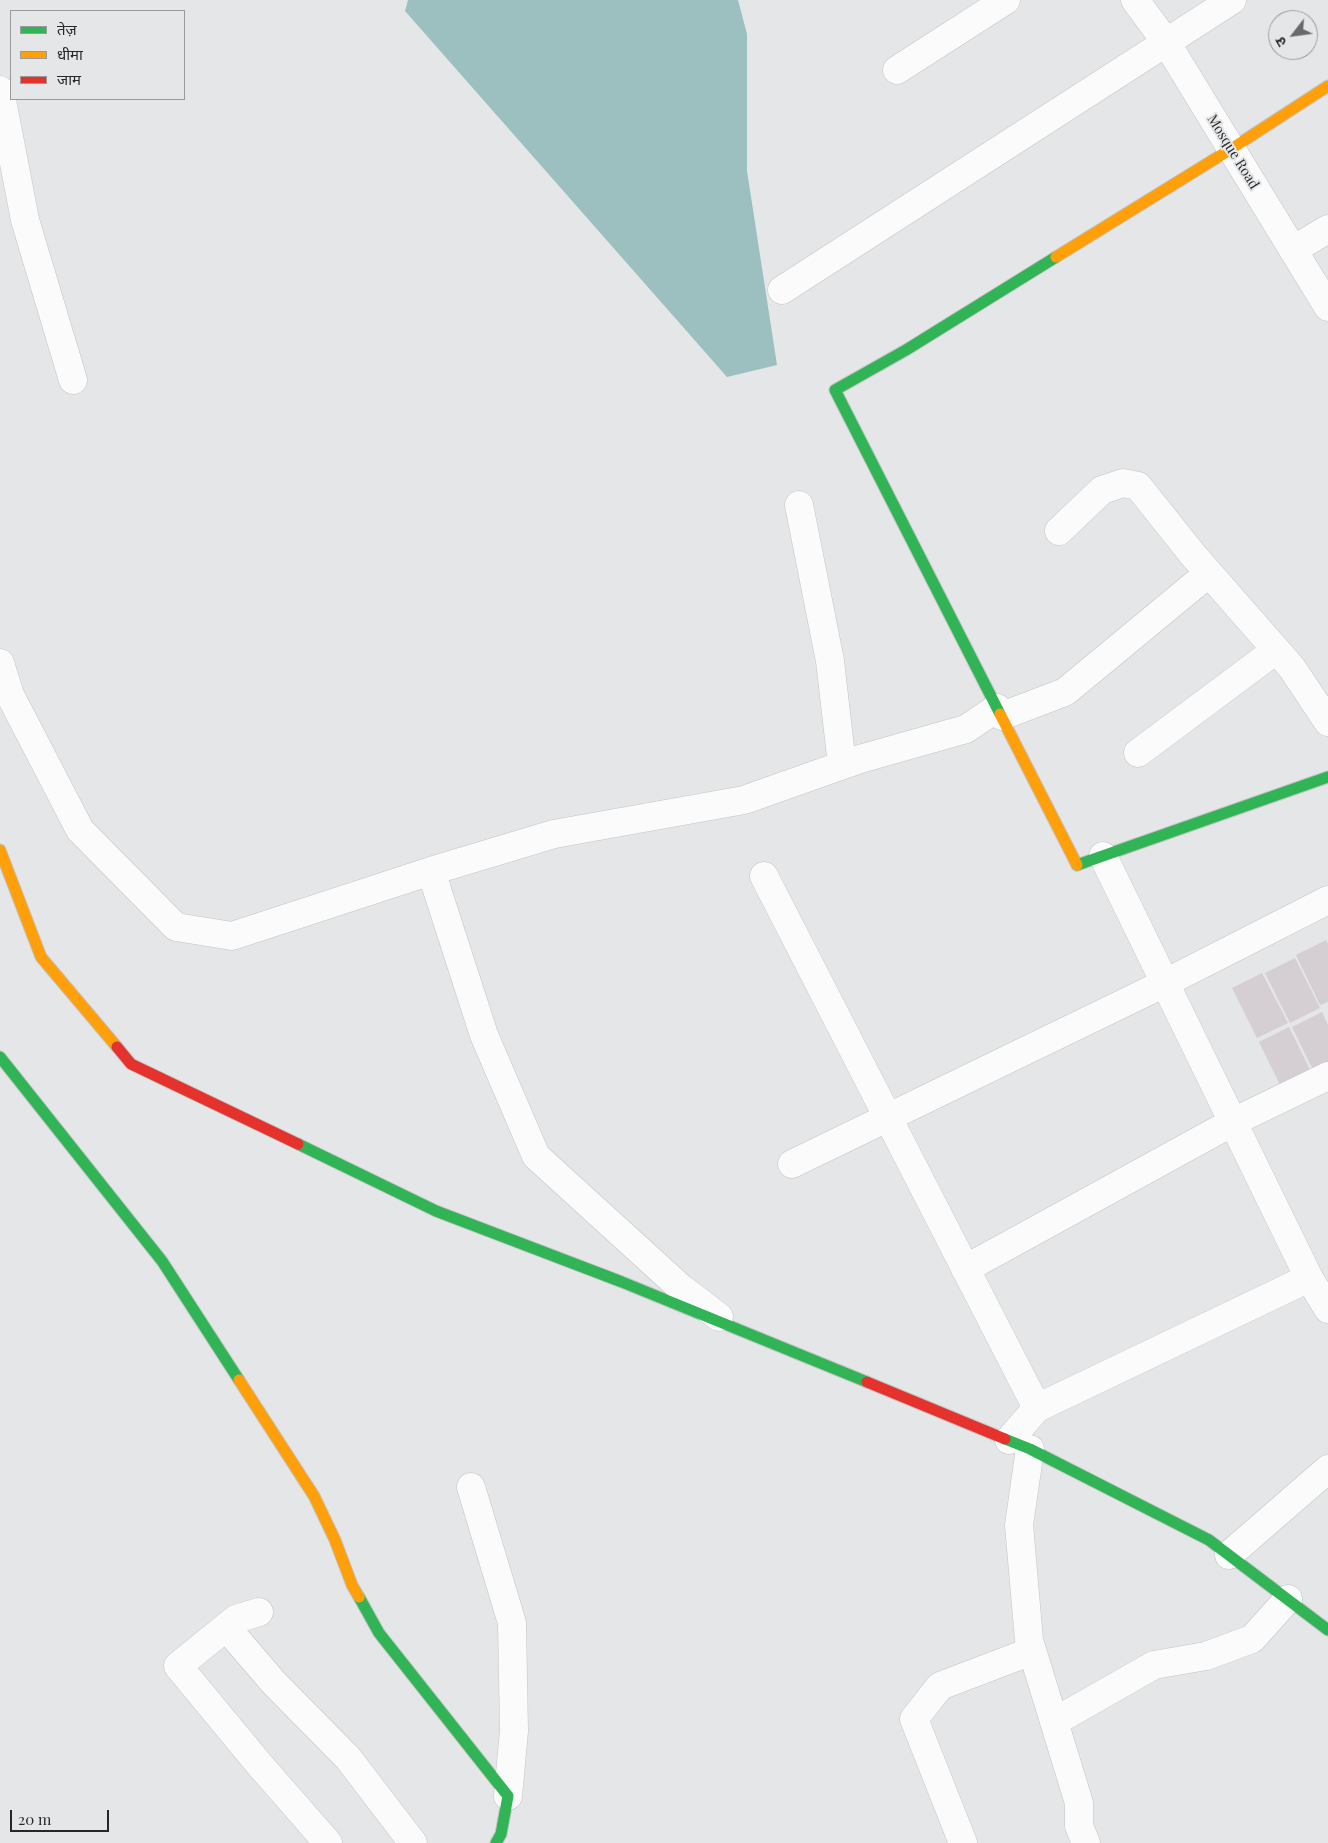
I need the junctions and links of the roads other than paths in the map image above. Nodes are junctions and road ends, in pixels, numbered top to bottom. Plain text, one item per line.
1 (1006, 0) edge
2 (1135, 0) edge
3 (1232, 0) edge
4 (1166, 42) junction
5 (897, 70) dead end
6 (1328, 86) edge
7 (0, 90) edge
8 (1231, 149) junction
9 (1328, 229) edge
10 (1294, 250) junction
11 (782, 290) dead end
12 (1328, 307) edge
13 (73, 380) dead end
14 (799, 505) dead end
15 (1060, 532) dead end
16 (1209, 574) junction
17 (1276, 650) junction
18 (0, 663) edge
19 (1000, 712) junction
20 (1328, 722) edge
21 (1138, 753) dead end
22 (842, 765) junction
23 (1328, 777) edge
24 (0, 850) edge
25 (1103, 856) junction
26 (431, 871) junction
27 (764, 876) dead end
28 (1328, 900) edge
29 (1165, 983) junction
30 (0, 1057) edge
31 (1328, 1076) edge
32 (887, 1117) junction
33 (1233, 1122) junction
34 (792, 1164) dead end
35 (965, 1269) junction
36 (1309, 1278) junction
37 (1328, 1309) edge
38 (730, 1326) junction
39 (1037, 1408) junction
40 (1019, 1445) junction
41 (1328, 1469) edge
42 (471, 1487) dead end
43 (1229, 1555) junction
44 (1288, 1599) junction
45 (259, 1612) dead end
46 (226, 1627) junction
47 (1328, 1630) edge
48 (1032, 1651) junction
49 (1054, 1722) junction
50 (508, 1796) junction
51 (328, 1843) edge
52 (413, 1843) edge
53 (496, 1843) edge
54 (963, 1843) edge
55 (1086, 1843) edge

1 - 5 street
2 - 4 street, Mosque Road
3 - 4 street
4 - 8 street, Mosque Road
4 - 11 street
6 - 8 street
7 - 13 street
8 - 10 street, Mosque Road
8 - 19 street
9 - 10 street
10 - 12 street, Mosque Road
14 - 22 street
15 - 16 street
16 - 17 street
16 - 19 street
17 - 20 street
17 - 21 street
18 - 26 street
19 - 22 street
19 - 25 street
22 - 26 street
23 - 25 street
24 - 38 street
25 - 29 street
26 - 38 street
27 - 32 street
28 - 29 street
29 - 32 street
29 - 33 street
30 - 50 street
31 - 33 street
32 - 34 street
32 - 35 street
33 - 35 street
33 - 36 street
35 - 39 street
36 - 37 street
36 - 39 street
38 - 40 street
39 - 40 street
40 - 43 street
40 - 48 street
41 - 43 street
42 - 50 street
43 - 44 street
44 - 47 street
44 - 49 street
45 - 46 street
46 - 51 street
46 - 52 street
48 - 49 street
48 - 54 street
49 - 55 street
50 - 53 street

